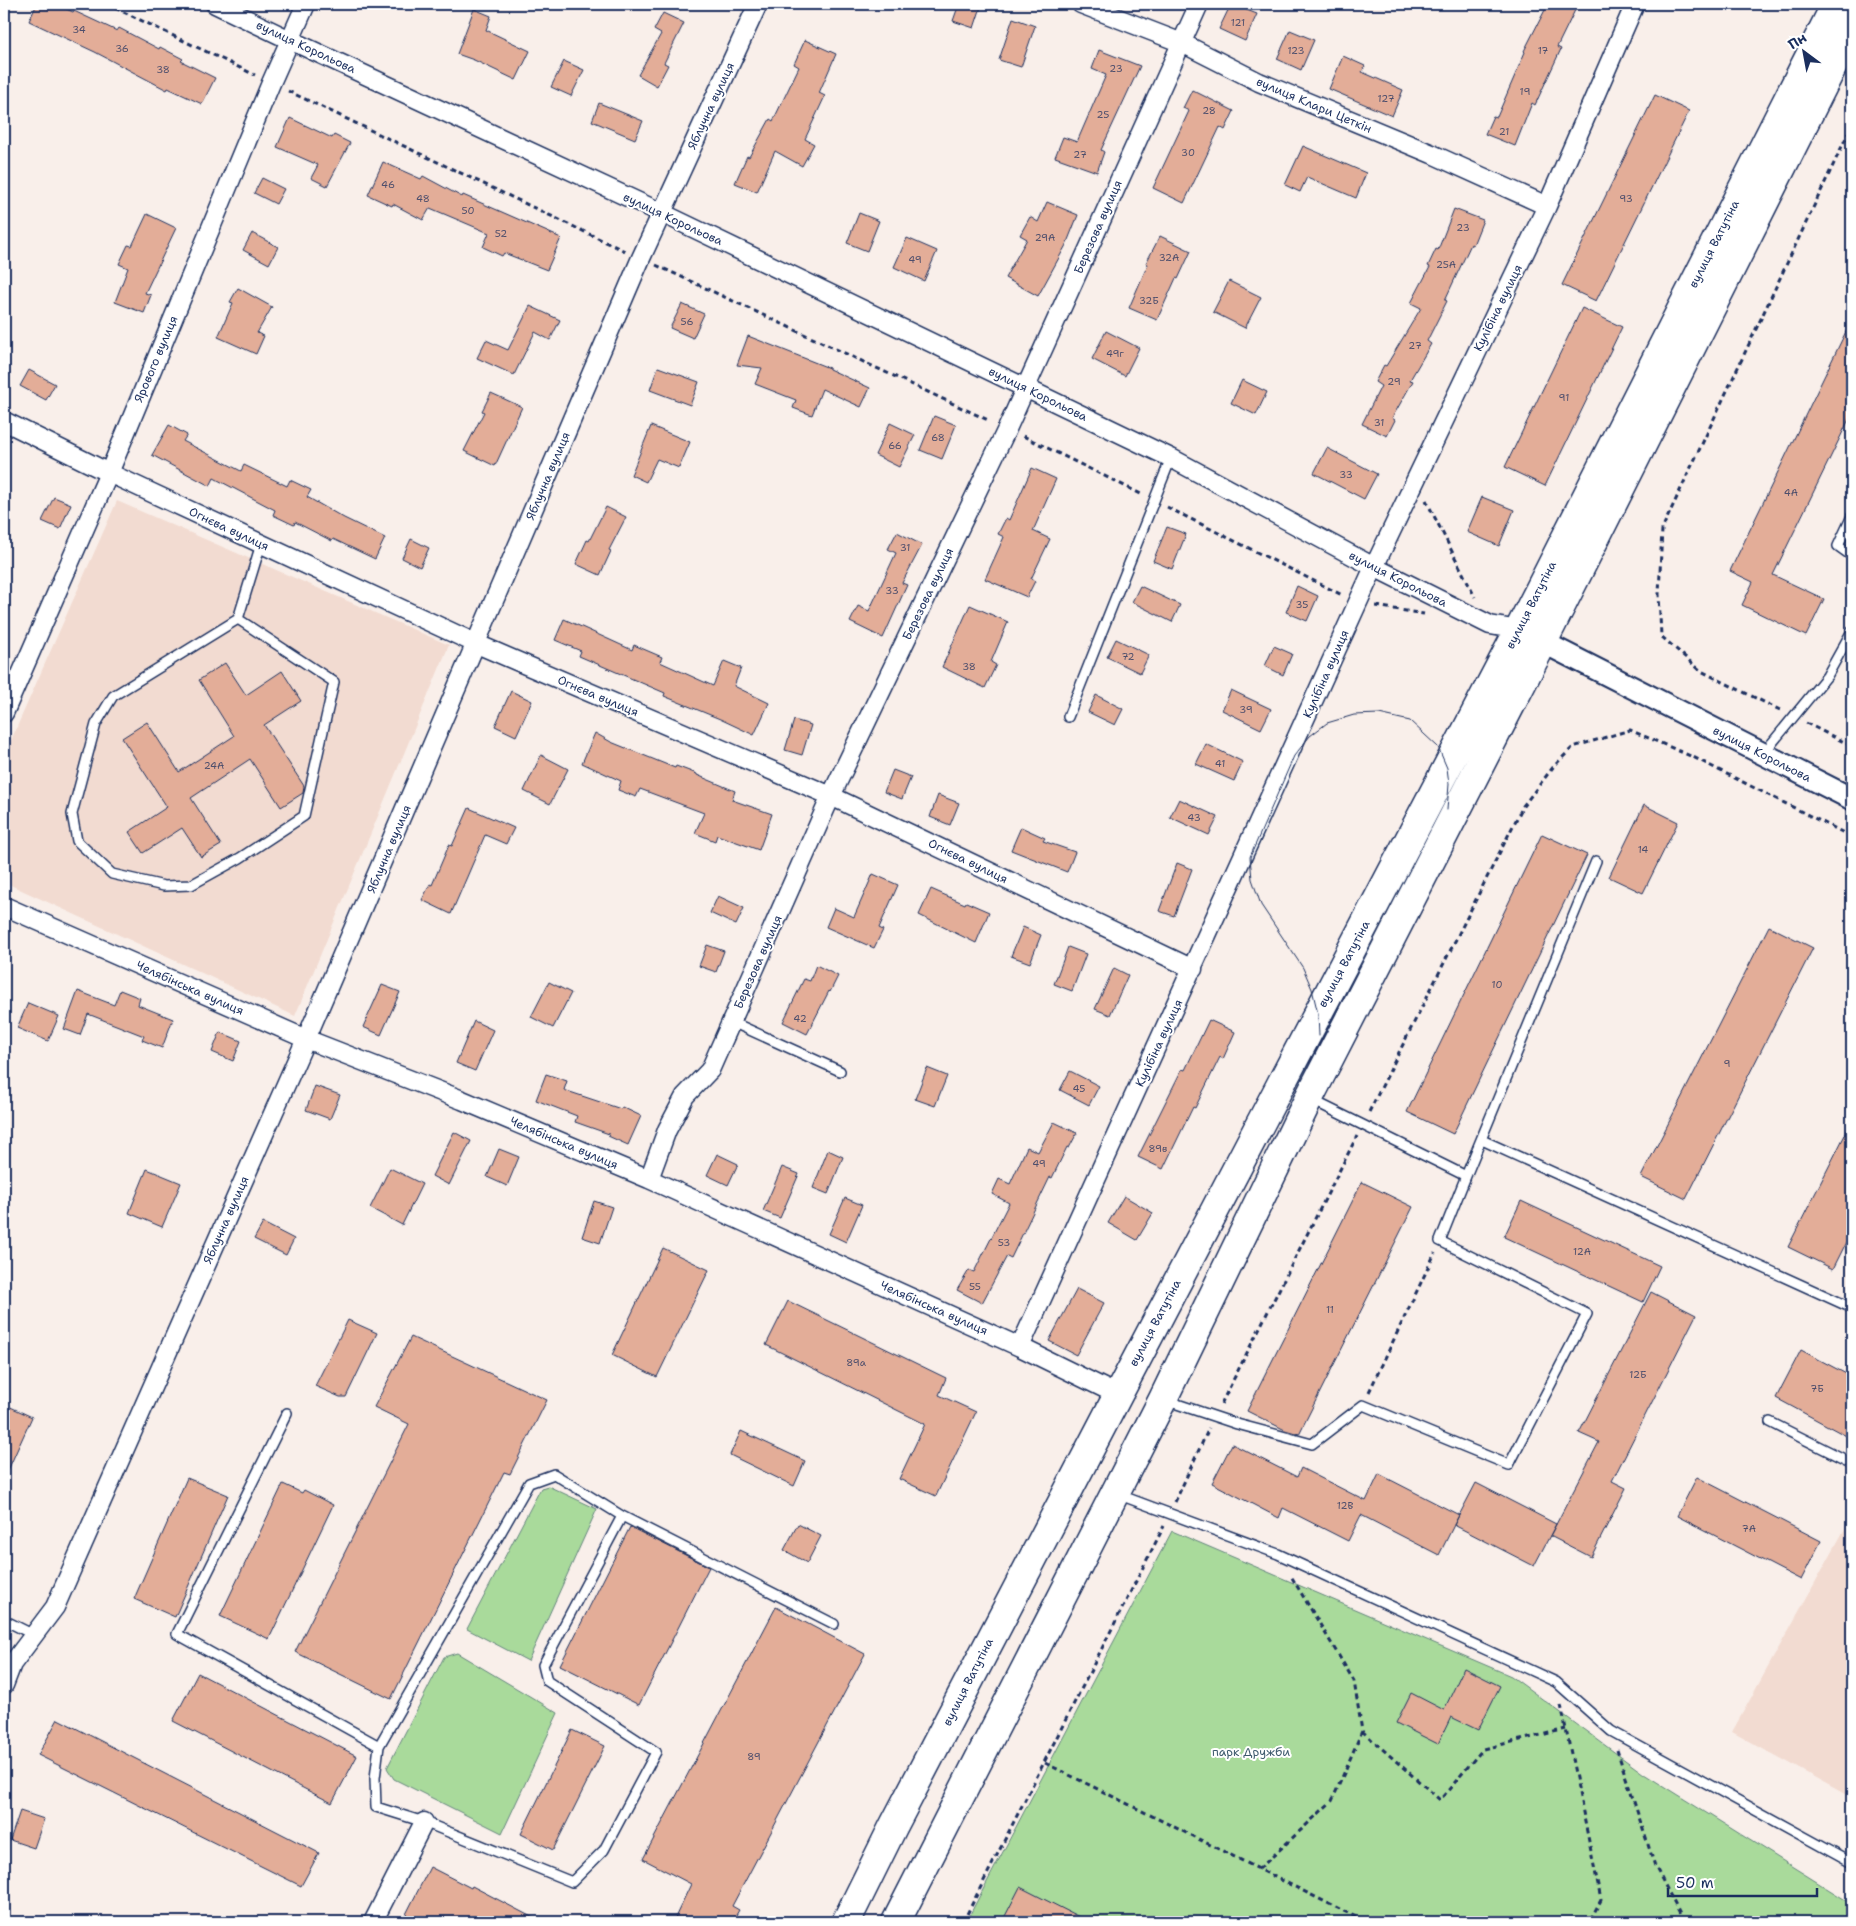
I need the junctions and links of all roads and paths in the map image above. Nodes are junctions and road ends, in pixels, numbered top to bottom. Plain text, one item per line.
1 (107, 4) edge
2 (215, 4) edge
3 (306, 4) edge
4 (758, 4) edge
5 (1082, 4) edge
6 (1200, 4) edge
7 (1635, 4) edge
8 (1836, 4) edge
9 (1852, 28) edge
10 (290, 40) junction
11 (1182, 44) junction
12 (271, 83) junction
13 (1852, 125) edge
14 (1547, 206) junction
15 (662, 213) junction
16 (641, 258) junction
17 (1026, 388) junction
18 (4, 421) edge
19 (1007, 429) junction
20 (1170, 458) junction
21 (109, 473) junction
22 (1852, 516) edge
23 (261, 544) junction
24 (1852, 556) edge
25 (1374, 567) junction
26 (238, 619) junction
27 (1519, 630) junction
28 (1852, 631) edge
29 (1543, 642) junction
30 (477, 644) junction
31 (4, 713) edge
32 (1068, 717) dead end
33 (1793, 717) junction
34 (1852, 746) edge
35 (1763, 754) junction
36 (831, 796) junction
37 (1852, 799) edge
38 (1852, 837) edge
39 (1596, 861) dead end
40 (4, 906) edge
41 (1193, 969) junction
42 (732, 1022) junction
43 (306, 1039) junction
44 (840, 1071) dead end
45 (1309, 1098) junction
46 (1362, 1125) junction
47 (1482, 1140) junction
48 (1466, 1176) junction
49 (649, 1179) junction
50 (1440, 1241) junction
51 (1852, 1308) edge
52 (1020, 1347) junction
53 (1118, 1394) junction
54 (1162, 1399) junction
55 (1363, 1405) junction
56 (288, 1413) dead end
57 (1214, 1416) junction
58 (1770, 1422) dead end
59 (1852, 1463) edge
60 (1114, 1493) junction
61 (1170, 1514) junction
62 (622, 1516) junction
63 (1278, 1554) junction
64 (4, 1620) edge
65 (834, 1624) dead end
66 (34, 1634) junction
67 (1556, 1682) junction
68 (4, 1685) edge
69 (1566, 1729) junction
70 (1362, 1731) junction
71 (1611, 1731) junction
72 (378, 1746) junction
73 (1045, 1763) junction
74 (424, 1822) junction
75 (1852, 1863) edge
76 (1259, 1869) junction
77 (373, 1922) edge
78 (846, 1922) edge
79 (896, 1922) edge
80 (963, 1922) edge
81 (1366, 1922) edge
82 (1590, 1922) edge
83 (1684, 1922) edge

1 - 12 path
2 - 10 street, вулиця Корольова
3 - 10 street, Ярового вулиця
4 - 15 street, Яблучна вулиця
5 - 11 street, вулиця Клари Цеткін
6 - 11 street, Березова вулиця
7 - 14 street, Кулібіна вулиця
8 - 27 main road, вулиця Ватутіна
9 - 29 main road
10 - 12 street, Ярового вулиця
10 - 15 street, вулиця Корольова
11 - 14 street, вулиця Клари Цеткін
11 - 17 street, Березова вулиця
12 - 16 path
12 - 21 street, Ярового вулиця
13 - 33 path
14 - 25 street, Кулібіна вулиця
15 - 16 street, Яблучна вулиця
15 - 17 street, вулиця Корольова
16 - 19 path
16 - 30 street, Яблучна вулиця
17 - 19 street, Березова вулиця
17 - 20 street, вулиця Корольова
18 - 21 street, Огнєва вулиця
19 - 36 street, Березова вулиця
20 - 25 street, вулиця Корольова
20 - 32 lane
21 - 23 street, Огнєва вулиця
21 - 31 street, Ярового вулиця
22 - 24 lane
23 - 26 lane
23 - 30 street, Огнєва вулиця
25 - 27 street, вулиця Корольова
25 - 41 street, Кулібіна вулиця
26 - 26 lane
27 - 29 street, вулиця Корольова
27 - 53 main road, вулиця Ватутіна
28 - 33 lane
29 - 35 street, вулиця Корольова
29 - 45 main road
30 - 36 street, Огнєва вулиця
30 - 43 street, Яблучна вулиця
33 - 34 path
33 - 35 lane
35 - 37 street, вулиця Корольова
36 - 41 street, Огнєва вулиця
36 - 42 street, Березова вулиця
38 - 46 path
39 - 47 lane
40 - 43 street, Челябінська вулиця
41 - 52 street, Кулібіна вулиця
42 - 44 lane
42 - 49 street, Березова вулиця
43 - 49 street, Челябінська вулиця
43 - 66 street, Яблучна вулиця
45 - 46 lane
45 - 54 main road
46 - 48 lane
46 - 57 path
47 - 48 lane
47 - 51 lane
48 - 50 lane
49 - 52 street, Челябінська вулиця
50 - 55 path
50 - 55 lane
52 - 53 street, Челябінська вулиця
53 - 78 main road, вулиця Ватутіна
54 - 57 lane
54 - 60 main road
55 - 57 lane
56 - 72 lane
57 - 61 path
58 - 59 lane
60 - 61 lane
60 - 79 main road
61 - 63 lane
61 - 73 path
62 - 65 lane
62 - 72 lane
62 - 74 lane
63 - 67 lane
63 - 70 path
64 - 66 lane
66 - 68 street, Яблучна вулиця
67 - 69 path
67 - 71 lane
69 - 70 path
69 - 82 path
70 - 76 path
71 - 75 lane
71 - 83 path
72 - 74 lane
73 - 76 path
73 - 80 path
74 - 77 street
76 - 81 path

